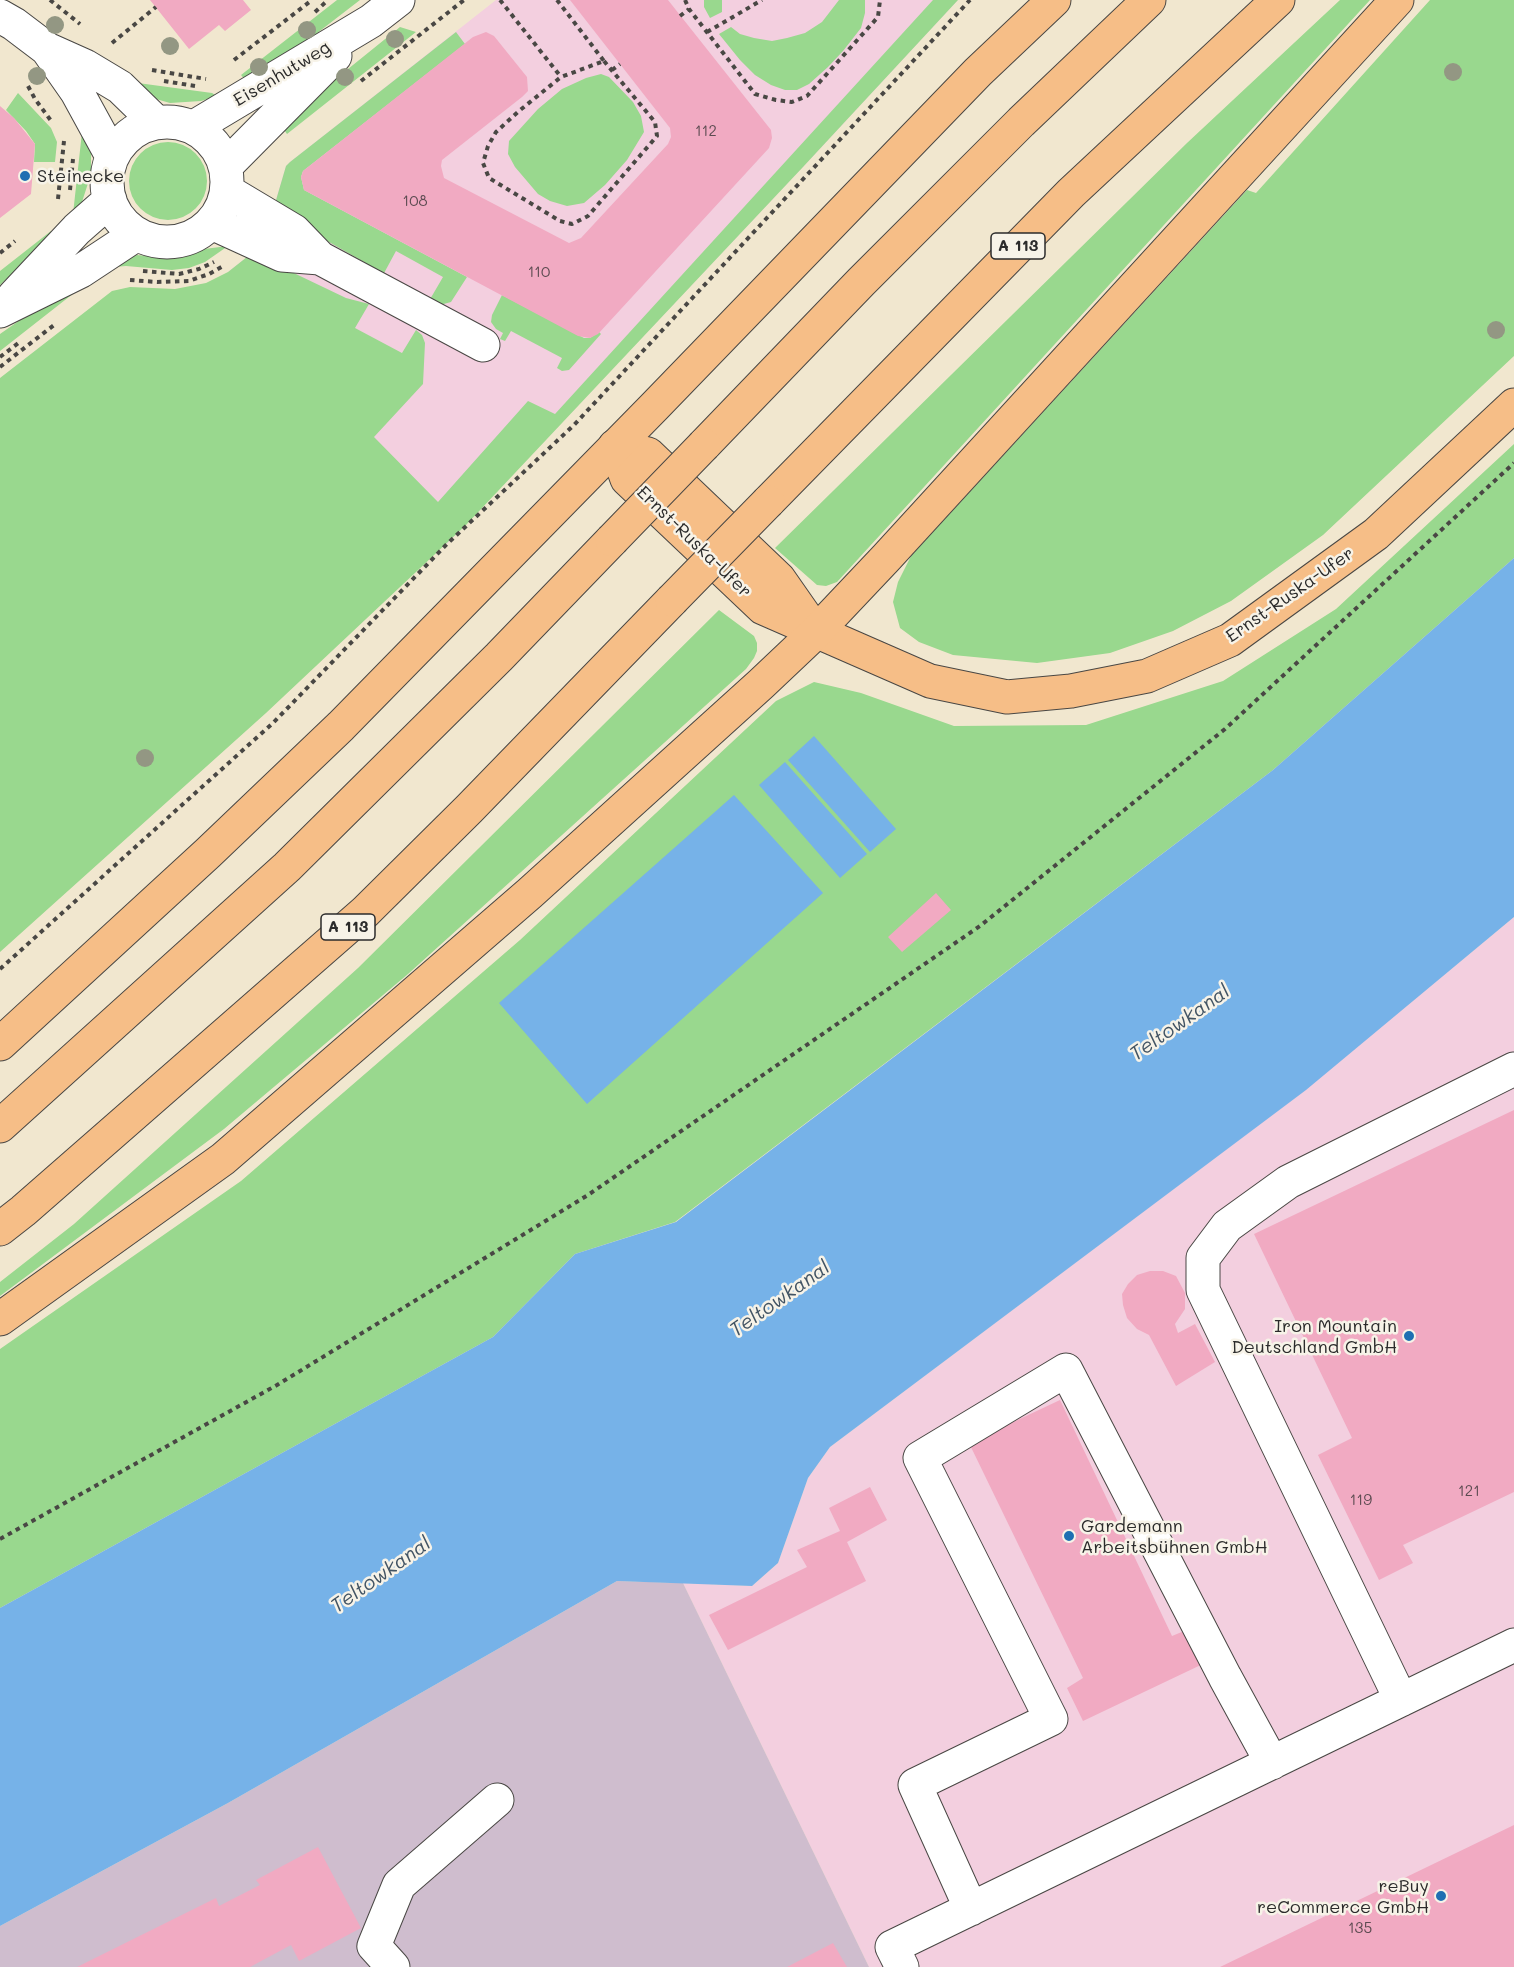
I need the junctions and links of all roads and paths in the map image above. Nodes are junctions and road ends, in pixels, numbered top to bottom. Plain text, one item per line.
1 (50, 0) edge
2 (312, 0) edge
3 (328, 0) edge
4 (398, 0) edge
5 (500, 0) edge
6 (557, 0) edge
7 (685, 0) edge
8 (762, 0) edge
9 (880, 0) edge
10 (970, 0) edge
11 (1054, 0) edge
12 (1149, 0) edge
13 (1278, 0) edge
14 (1396, 0) edge
15 (156, 7) dead end
16 (689, 9) junction
17 (311, 15) dead end
18 (0, 16) edge
19 (680, 16) dead end
20 (370, 21) junction
21 (85, 29) dead end
22 (707, 32) junction
23 (103, 39) dead end
24 (112, 43) junction
25 (120, 48) dead end
26 (47, 49) junction
27 (604, 61) junction
28 (620, 64) dead end
29 (226, 66) dead end
30 (151, 69) dead end
31 (612, 70) junction
32 (561, 77) junction
33 (155, 80) dead end
34 (209, 80) dead end
35 (34, 86) dead end
36 (197, 86) dead end
37 (156, 122) junction
38 (53, 123) dead end
39 (194, 127) junction
40 (64, 139) dead end
41 (74, 150) dead end
42 (112, 156) junction
43 (227, 179) junction
44 (70, 192) dead end
45 (110, 200) junction
46 (54, 207) dead end
47 (212, 223) junction
48 (137, 234) junction
49 (17, 240) dead end
50 (0, 254) edge
51 (320, 258) junction
52 (228, 263) dead end
53 (125, 279) dead end
54 (0, 311) edge
55 (62, 319) dead end
56 (483, 345) dead end
57 (0, 367) edge
58 (1514, 405) edge
59 (615, 446) junction
60 (1514, 463) edge
61 (816, 632) junction
62 (0, 969) edge
63 (0, 1044) edge
64 (1514, 1070) edge
65 (0, 1126) edge
66 (0, 1228) edge
67 (0, 1319) edge
68 (0, 1539) edge
69 (1514, 1645) edge
70 (1401, 1700) junction
71 (1272, 1763) junction
72 (496, 1800) dead end
73 (971, 1909) junction
74 (393, 1967) edge
75 (902, 1967) edge

1 - 21 path
2 - 29 path
3 - 17 path
4 - 20 street, Eisenhutweg
5 - 32 path
6 - 27 path
7 - 16 path
8 - 22 path
9 - 22 path
10 - 62 path
11 - 59 main road
12 - 65 main road, bridge
13 - 66 main road, A 113, bridge
14 - 61 main road
15 - 24 path
16 - 19 path
16 - 22 path
18 - 26 street
20 - 39 street, Eisenhutweg
20 - 43 street, Eisenhutweg
23 - 24 path
24 - 25 path
26 - 37 street
26 - 42 street
27 - 31 path
27 - 32 path
28 - 31 path
30 - 34 path
31 - 32 path
33 - 36 path
35 - 38 path
37 - 39 street
37 - 42 street
39 - 43 street
40 - 46 path
41 - 44 path
42 - 45 street
43 - 47 street, Eisenhutweg
43 - 51 street
45 - 48 street
45 - 54 street
47 - 48 street
47 - 51 street
48 - 54 street
49 - 50 path
51 - 56 street
52 - 53 path
55 - 57 path
58 - 61 main road, Ernst-Ruska-Ufer
59 - 61 main road, Ernst-Ruska-Ufer
59 - 63 main road
60 - 68 path
61 - 67 main road
64 - 70 street
69 - 70 street
70 - 71 street
71 - 73 street
71 - 73 street
72 - 74 street
73 - 75 street

